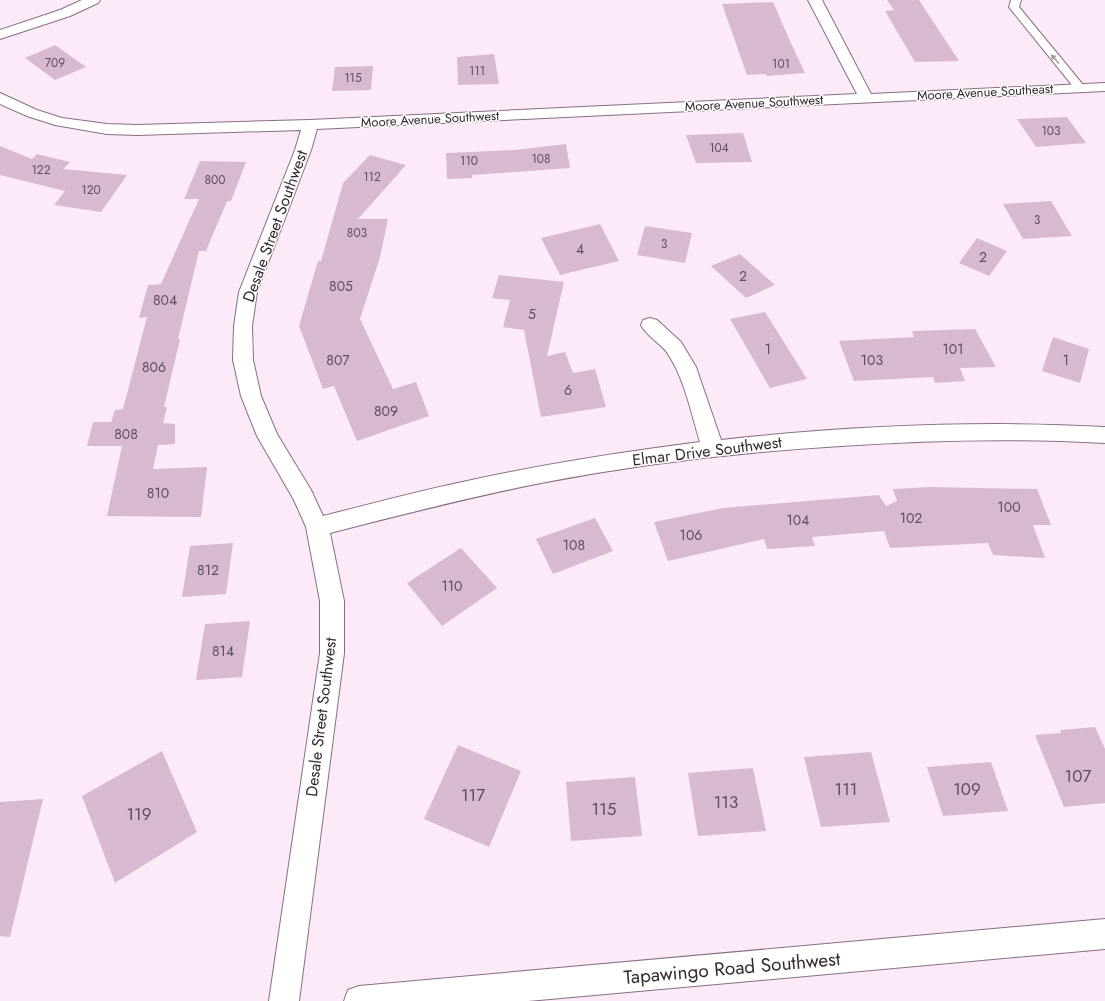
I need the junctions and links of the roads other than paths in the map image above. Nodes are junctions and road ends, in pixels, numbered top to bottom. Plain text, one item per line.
1 (93, 0) edge
2 (815, 0) edge
3 (1016, 0) edge
4 (0, 35) edge
5 (1105, 87) edge
6 (1080, 88) junction
7 (0, 98) edge
8 (866, 98) junction
9 (310, 125) junction
10 (650, 325) dead end
11 (1105, 435) edge
12 (713, 448) junction
13 (316, 527) junction
14 (1105, 934) edge
15 (284, 1001) edge
16 (359, 1001) edge

1 - 4 street
2 - 8 street
6 -> 3 lane
5 - 6 street, Moore Avenue Southeast
6 - 8 street, Moore Avenue Southeast
7 - 9 street, Moore Avenue Southwest
8 - 9 street, Moore Avenue Southwest
9 - 13 street, Desale Street Southwest
10 - 12 street
11 - 12 street, Elmar Drive Southwest
12 - 13 street, Elmar Drive Southwest
13 - 15 street, Desale Street Southwest
14 - 16 street, Tapawingo Road Southwest

